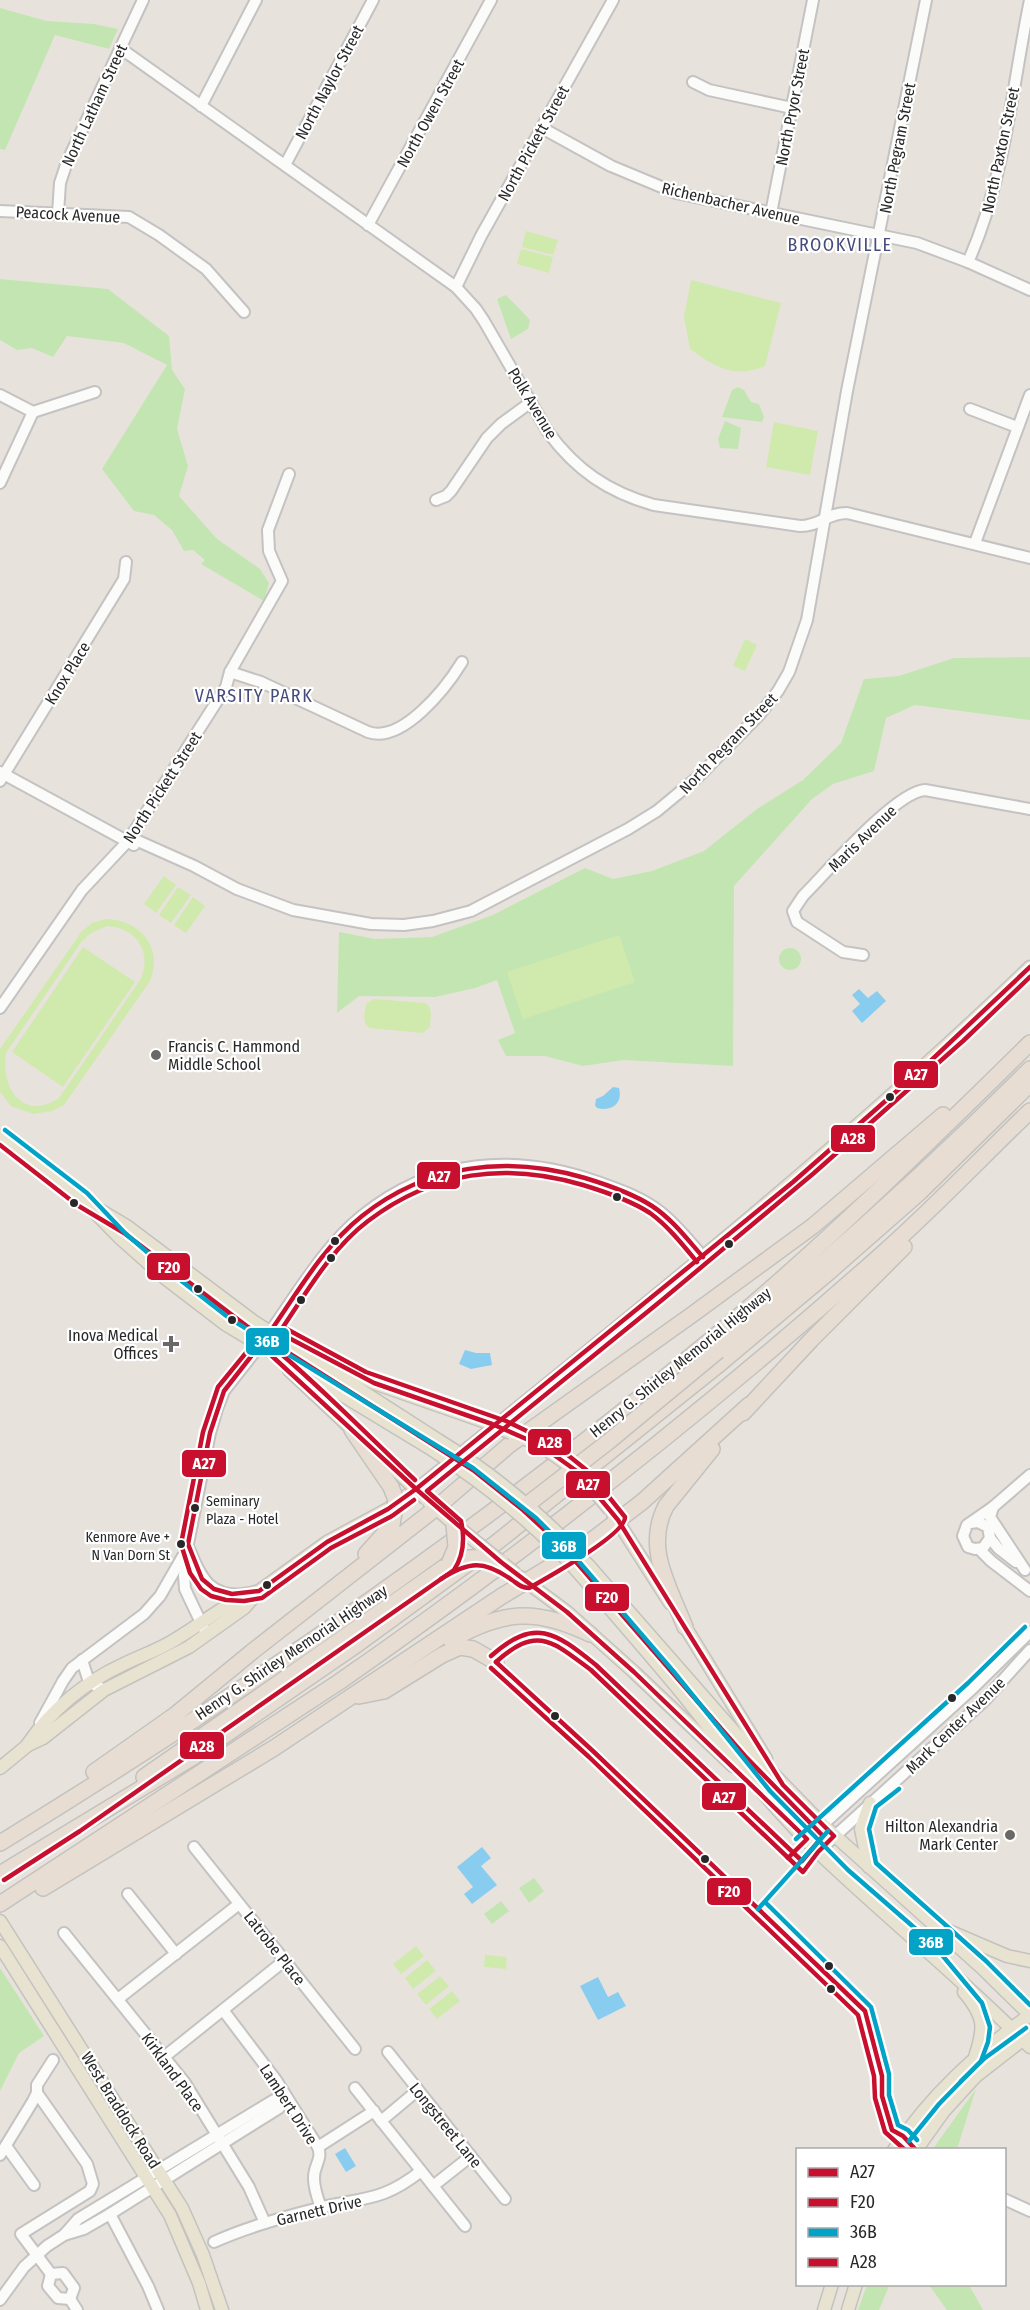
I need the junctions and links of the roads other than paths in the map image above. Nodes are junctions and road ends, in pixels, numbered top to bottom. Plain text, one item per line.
1 (143, 0) edge
2 (256, 0) edge
3 (373, 0) edge
4 (491, 0) edge
5 (613, 0) edge
6 (813, 0) edge
7 (926, 0) edge
8 (1030, 0) edge
9 (120, 48) junction
10 (693, 82) dead end
11 (201, 106) junction
12 (792, 108) junction
13 (542, 128) junction
14 (285, 165) junction
15 (0, 211) edge
16 (58, 213) junction
17 (771, 213) junction
18 (368, 225) junction
19 (880, 236) junction
20 (968, 262) junction
21 (456, 287) junction
22 (1030, 291) edge
23 (244, 312) dead end
24 (95, 392) dead end
25 (0, 395) edge
26 (1030, 395) edge
27 (531, 402) junction
28 (970, 409) dead end
29 (33, 412) junction
30 (1017, 427) junction
31 (290, 474) dead end
32 (0, 483) edge
33 (436, 500) dead end
34 (826, 516) junction
35 (975, 543) junction
36 (1030, 558) edge
37 (126, 561) dead end
38 (462, 662) dead end
39 (231, 672) junction
40 (1, 776) edge
41 (1030, 809) edge
42 (128, 842) junction
43 (862, 955) dead end
44 (1030, 967) edge
45 (0, 1008) edge
46 (1030, 1042) edge
47 (1030, 1069) edge
48 (1030, 1084) edge
49 (1030, 1111) edge
50 (1030, 1117) edge
51 (0, 1136) edge
52 (82, 1199) junction
53 (128, 1227) junction
54 (120, 1238) junction
55 (703, 1257) junction
56 (266, 1328) junction
57 (260, 1345) junction
58 (749, 1405) junction
59 (352, 1430) junction
60 (516, 1435) junction
61 (433, 1443) junction
62 (1030, 1474) edge
63 (431, 1504) junction
64 (993, 1507) junction
65 (523, 1508) junction
66 (614, 1515) junction
67 (970, 1523) junction
68 (454, 1524) junction
69 (990, 1538) junction
70 (188, 1545) junction
71 (980, 1549) junction
72 (501, 1563) junction
73 (449, 1564) junction
74 (178, 1566) junction
75 (584, 1570) junction
76 (1028, 1572) edge
77 (521, 1578) junction
78 (259, 1591) junction
79 (1030, 1591) edge
80 (317, 1601) junction
81 (200, 1623) junction
82 (685, 1627) junction
83 (1030, 1632) edge
84 (207, 1634) junction
85 (590, 1634) junction
86 (1030, 1650) edge
87 (82, 1660) junction
88 (496, 1662) dead end
89 (668, 1677) junction
90 (90, 1683) junction
91 (104, 1690) junction
92 (350, 1698) junction
93 (28, 1745) junction
94 (0, 1768) edge
95 (783, 1785) junction
96 (764, 1796) junction
97 (65, 1803) junction
98 (870, 1803) junction
99 (814, 1833) junction
100 (834, 1836) junction
101 (0, 1843) edge
102 (824, 1845) joint
103 (194, 1847) dead end
104 (38, 1851) junction
105 (869, 1867) junction
106 (0, 1874) edge
107 (128, 1894) dead end
108 (10, 1901) edge
109 (239, 1904) junction
110 (0, 1914) edge
111 (0, 1921) edge
112 (933, 1924) junction
113 (64, 1933) dead end
114 (0, 1946) edge
115 (926, 1948) junction
116 (176, 1954) junction
117 (284, 1961) junction
118 (1030, 1961) edge
119 (118, 1999) junction
120 (223, 2010) junction
121 (1030, 2015) edge
122 (1012, 2028) junction
123 (1028, 2039) edge
124 (355, 2049) dead end
125 (388, 2052) dead end
126 (164, 2057) junction
127 (975, 2057) junction
128 (53, 2060) dead end
129 (355, 2088) dead end
130 (418, 2090) junction
131 (37, 2093) junction
132 (286, 2097) junction
133 (374, 2111) junction
134 (381, 2121) junction
135 (219, 2139) junction
136 (318, 2146) junction
137 (896, 2148) edge
138 (917, 2148) edge
139 (3, 2150) edge
140 (471, 2156) junction
141 (421, 2171) junction
142 (162, 2175) junction
143 (150, 2182) junction
144 (34, 2185) dead end
145 (433, 2186) junction
146 (505, 2199) dead end
147 (1006, 2199) edge
148 (321, 2208) junction
149 (1030, 2211) edge
150 (110, 2214) junction
151 (265, 2223) junction
152 (465, 2226) dead end
153 (64, 2235) junction
154 (214, 2242) dead end
155 (36, 2256) junction
156 (51, 2274) junction
157 (831, 2286) edge
158 (855, 2286) edge
159 (70, 2299) junction
160 (0, 2300) edge
161 (77, 2310) edge
162 (158, 2310) edge
163 (207, 2310) edge
164 (222, 2310) edge
165 (824, 2310) edge
166 (848, 2310) edge

1 - 9 street, North Latham Street
2 - 11 street
3 - 14 street, North Naylor Street
4 - 18 street, North Owen Street
5 - 13 street, North Pickett Street
6 - 12 street, North Pryor Street
7 - 19 street, North Pegram Street
8 - 20 street, North Paxton Street
9 - 11 street, Polk Avenue
9 - 16 street, North Latham Street
10 - 12 street
11 - 14 street, Polk Avenue
12 - 17 street, North Pryor Street
13 - 17 street, Richenbacher Avenue
13 - 21 street, North Pickett Street
14 - 18 street, Polk Avenue
15 - 16 street, Peacock Avenue
16 - 23 street, Peacock Avenue
17 - 19 street, Richenbacher Avenue
18 - 21 street, Polk Avenue
19 - 20 street, Richenbacher Avenue
19 - 34 street, North Pegram Street
20 - 22 street, Richenbacher Avenue
21 - 27 street, Polk Avenue
24 - 29 street
25 - 29 street
26 - 30 street
27 - 33 street
27 - 34 street, Polk Avenue
28 - 30 street
29 - 32 street
30 - 35 street
31 - 39 street, North Pickett Street
34 - 35 street, Polk Avenue
34 - 42 street, North Pegram Street
35 - 36 street, Polk Avenue
37 - 40 street, Knox Place
38 - 39 street
39 - 42 street, North Pickett Street
40 - 42 street, North Pegram Street
41 - 43 street, Maris Avenue
42 - 45 street, North Pickett Street
44 - 55 main road
46 - 60 highway
46 - 97 highway, Henry G. Shirley Memorial Highway
47 - 65 highway, bridge
48 - 104 highway
49 - 108 highway
50 - 58 highway
51 - 52 main road
52 - 53 main road
52 - 54 main road
53 - 54 main road
53 - 56 main road
54 - 57 main road
55 - 56 street
55 - 78 main road
56 - 60 main road, bridge
56 - 61 main road
57 - 59 main road
57 - 61 main road
57 - 70 street
58 - 66 highway
58 - 82 highway
59 - 63 main road, bridge
59 - 80 highway, bridge
60 - 63 highway
60 - 66 main road, bridge
61 - 65 main road, bridge
62 - 64 street
63 - 68 main road
63 - 80 highway
64 - 67 street
64 - 76 street
65 - 75 main road, bridge
66 - 77 highway
66 - 82 main road
67 - 69 street
67 - 71 street
68 - 72 main road, bridge
68 - 73 highway, bridge
69 - 71 street
69 - 76 street
70 - 74 street
70 - 78 street
70 - 81 street
71 - 79 street
72 - 73 highway, bridge
72 - 77 main road, bridge
73 - 104 highway
74 - 81 street
74 - 87 street
75 - 89 main road
75 - 95 main road
77 - 85 main road
77 - 92 highway
78 - 81 main road
78 - 84 main road
80 - 97 highway
81 - 84 street
81 - 90 main road
82 - 95 main road
83 - 99 street, Mark Center Avenue
84 - 91 main road
85 - 92 highway
85 - 96 main road
86 - 98 street, Mark Center Avenue
87 - 90 street
87 - 93 street
88 - 92 highway
89 - 96 main road
89 - 99 main road
90 - 91 street
90 - 93 main road
91 - 93 main road
92 - 108 highway
93 - 94 main road
95 - 99 main road
96 - 99 main road
97 - 101 highway, Henry G. Shirley Memorial Highway
98 - 100 street, Mark Center Avenue
98 - 105 main road
99 - 100 main road
99 - 102 main road
99 - 115 main road
100 - 102 street, Mark Center Avenue
100 - 105 main road
103 - 109 street, Latrobe Place
104 - 106 highway
105 - 112 main road
107 - 116 street
108 - 110 highway
109 - 116 street
109 - 117 street, Latrobe Place
111 - 142 main road, West Braddock Road
112 - 118 main road
112 - 121 main road
113 - 119 street, Kirkland Place
114 - 143 main road, West Braddock Road
115 - 122 main road
115 - 127 main road
116 - 119 street
117 - 120 street
117 - 124 street, Latrobe Place
119 - 126 street, Kirkland Place
120 - 126 street
120 - 132 street, Lambert Drive
121 - 122 main road
122 - 123 main road
122 - 127 main road
123 - 138 main road
125 - 130 street, Longstreet Lane
126 - 135 street, Kirkland Place
127 - 137 main road
128 - 131 street
129 - 133 street
130 - 134 street
130 - 140 street, Longstreet Lane
131 - 139 street
131 - 155 street
132 - 135 street
132 - 136 street, Lambert Drive
133 - 134 street
133 - 136 street
134 - 141 street
135 - 142 street
135 - 151 street, Kirkland Place
136 - 148 street, Lambert Drive
139 - 144 street
140 - 145 street
140 - 146 street, Longstreet Lane
141 - 145 street
141 - 148 street, Garnett Drive
142 - 143 street
142 - 164 main road, West Braddock Road
143 - 150 street
143 - 153 street
143 - 163 main road, West Braddock Road
145 - 152 street
147 - 149 street
148 - 151 street, Garnett Drive
150 - 153 street
150 - 162 street
151 - 154 street, Garnett Drive
153 - 155 street
155 - 156 street
155 - 160 street
156 - 159 street
156 - 159 street
157 - 165 main road
158 - 166 main road
159 - 161 street

